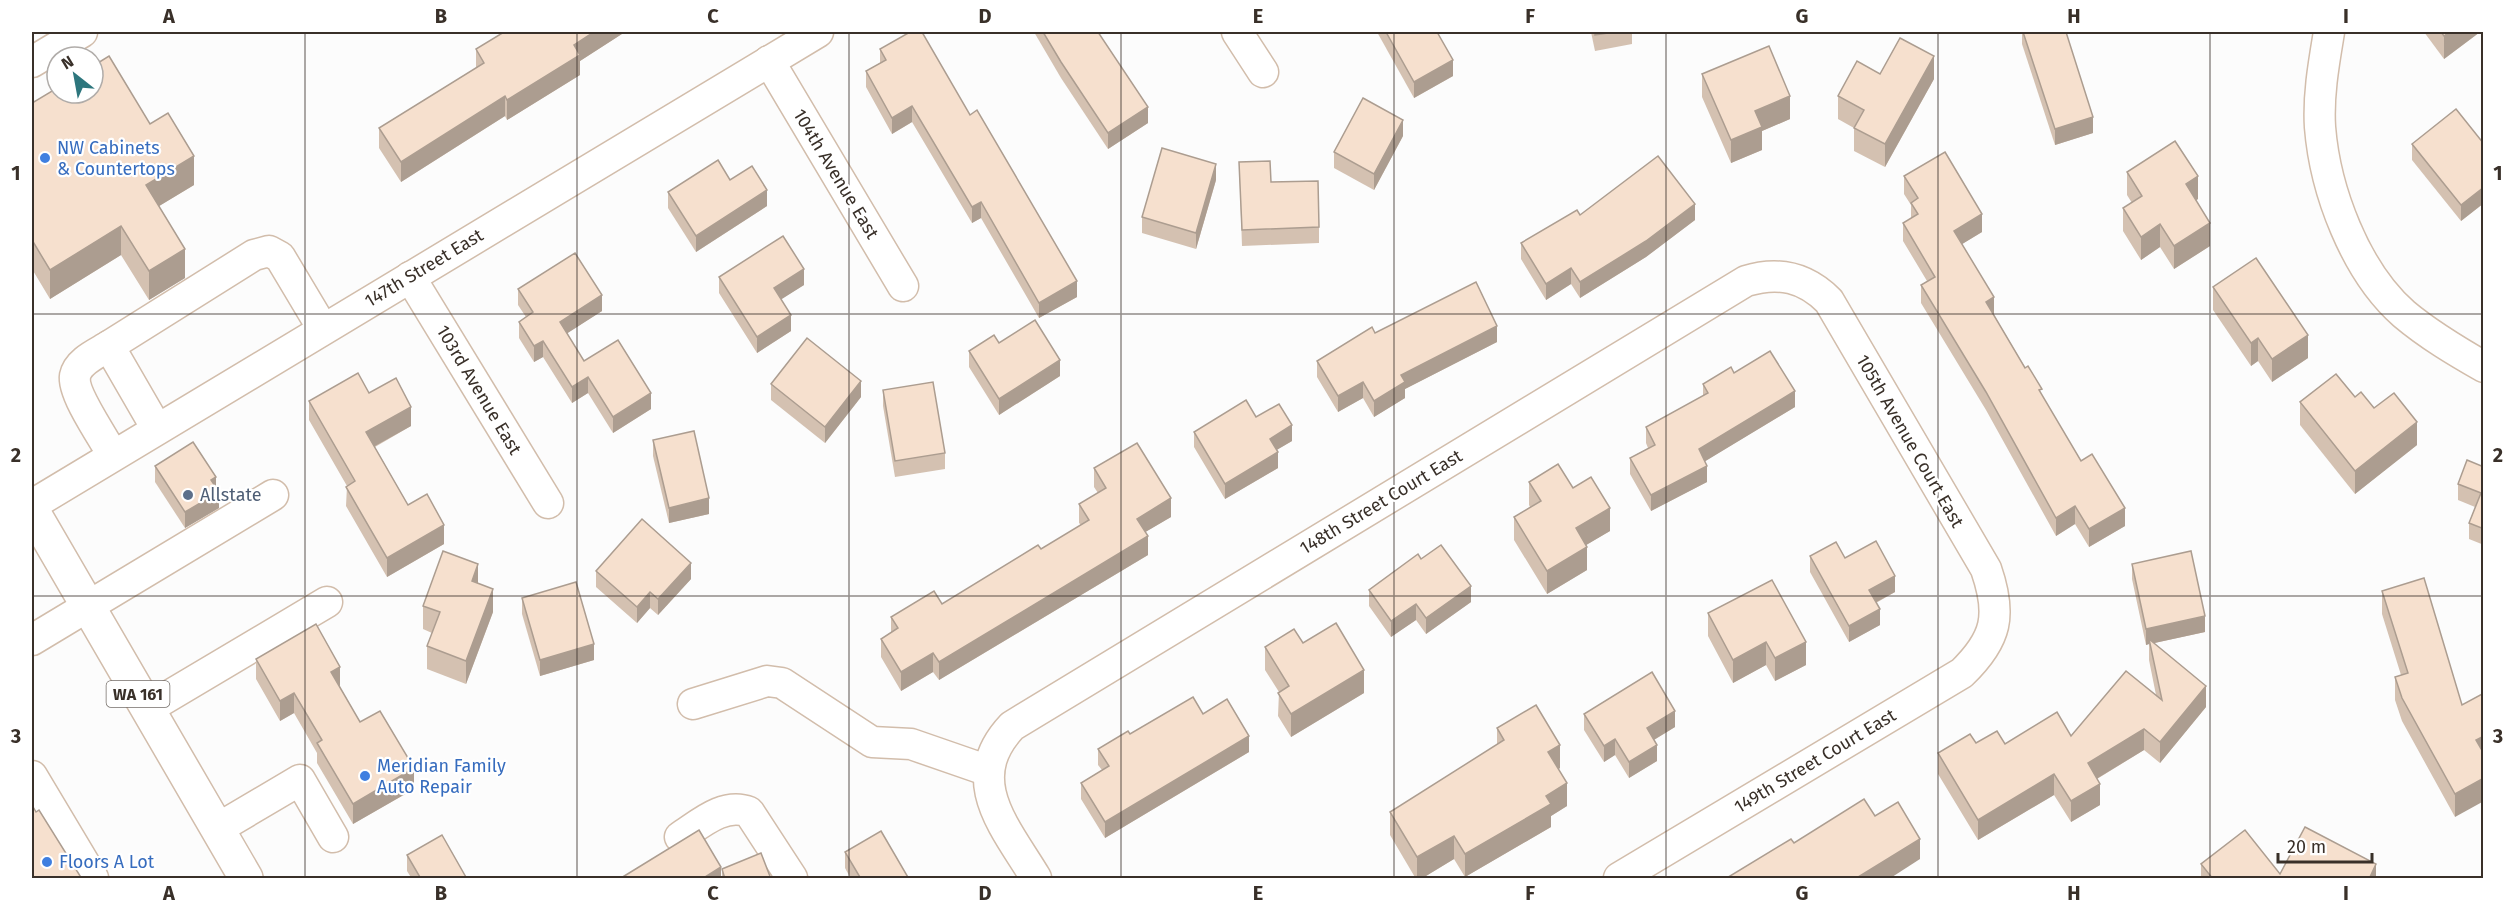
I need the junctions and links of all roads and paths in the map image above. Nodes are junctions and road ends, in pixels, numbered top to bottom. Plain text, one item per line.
1 (82, 32) edge
2 (818, 32) edge
3 (1238, 32) edge
4 (2329, 32) edge
5 (769, 61) junction
6 (32, 62) edge
7 (1263, 72) dead end
8 (410, 277) junction
9 (1791, 277) joint
10 (903, 286) dead end
11 (323, 329) junction
12 (109, 346) junction
13 (2484, 368) edge
14 (157, 429) junction
15 (113, 455) junction
16 (273, 495) dead end
17 (548, 503) dead end
18 (32, 505) edge
19 (32, 510) edge
20 (327, 602) dead end
21 (88, 606) junction
22 (1994, 626) joint
23 (32, 640) edge
24 (693, 704) dead end
25 (147, 709) junction
26 (990, 765) junction
27 (32, 776) edge
28 (40, 811) edge
29 (217, 829) junction
30 (333, 837) dead end
31 (680, 837) dead end
32 (1627, 877) edge
33 (93, 879) edge
34 (246, 879) edge
35 (792, 879) edge
36 (1036, 879) edge

1 - 6 street
2 - 5 street, 147th Street East
3 - 7 street
4 - 13 street
5 - 8 street, 147th Street East
5 - 10 street, 104th Avenue East
8 - 11 street, 147th Street East
8 - 17 street, 103rd Avenue East
9 - 22 street, 105th Avenue Court East
9 - 26 street, 148th Street Court East
11 - 12 street
11 - 14 street, 147th Street East
12 - 14 street
12 - 15 street
14 - 15 street, 147th Street East
15 - 18 street, 147th Street East
16 - 21 street
19 - 21 main road, WA 161
20 - 25 street
21 - 23 street
21 - 25 main road, WA 161
22 - 32 street, 149th Street Court East
24 - 26 street
25 - 29 main road, WA 161
26 - 36 street
27 - 28 street
28 - 33 street
29 - 30 street
29 - 34 main road, WA 161
31 - 35 street

